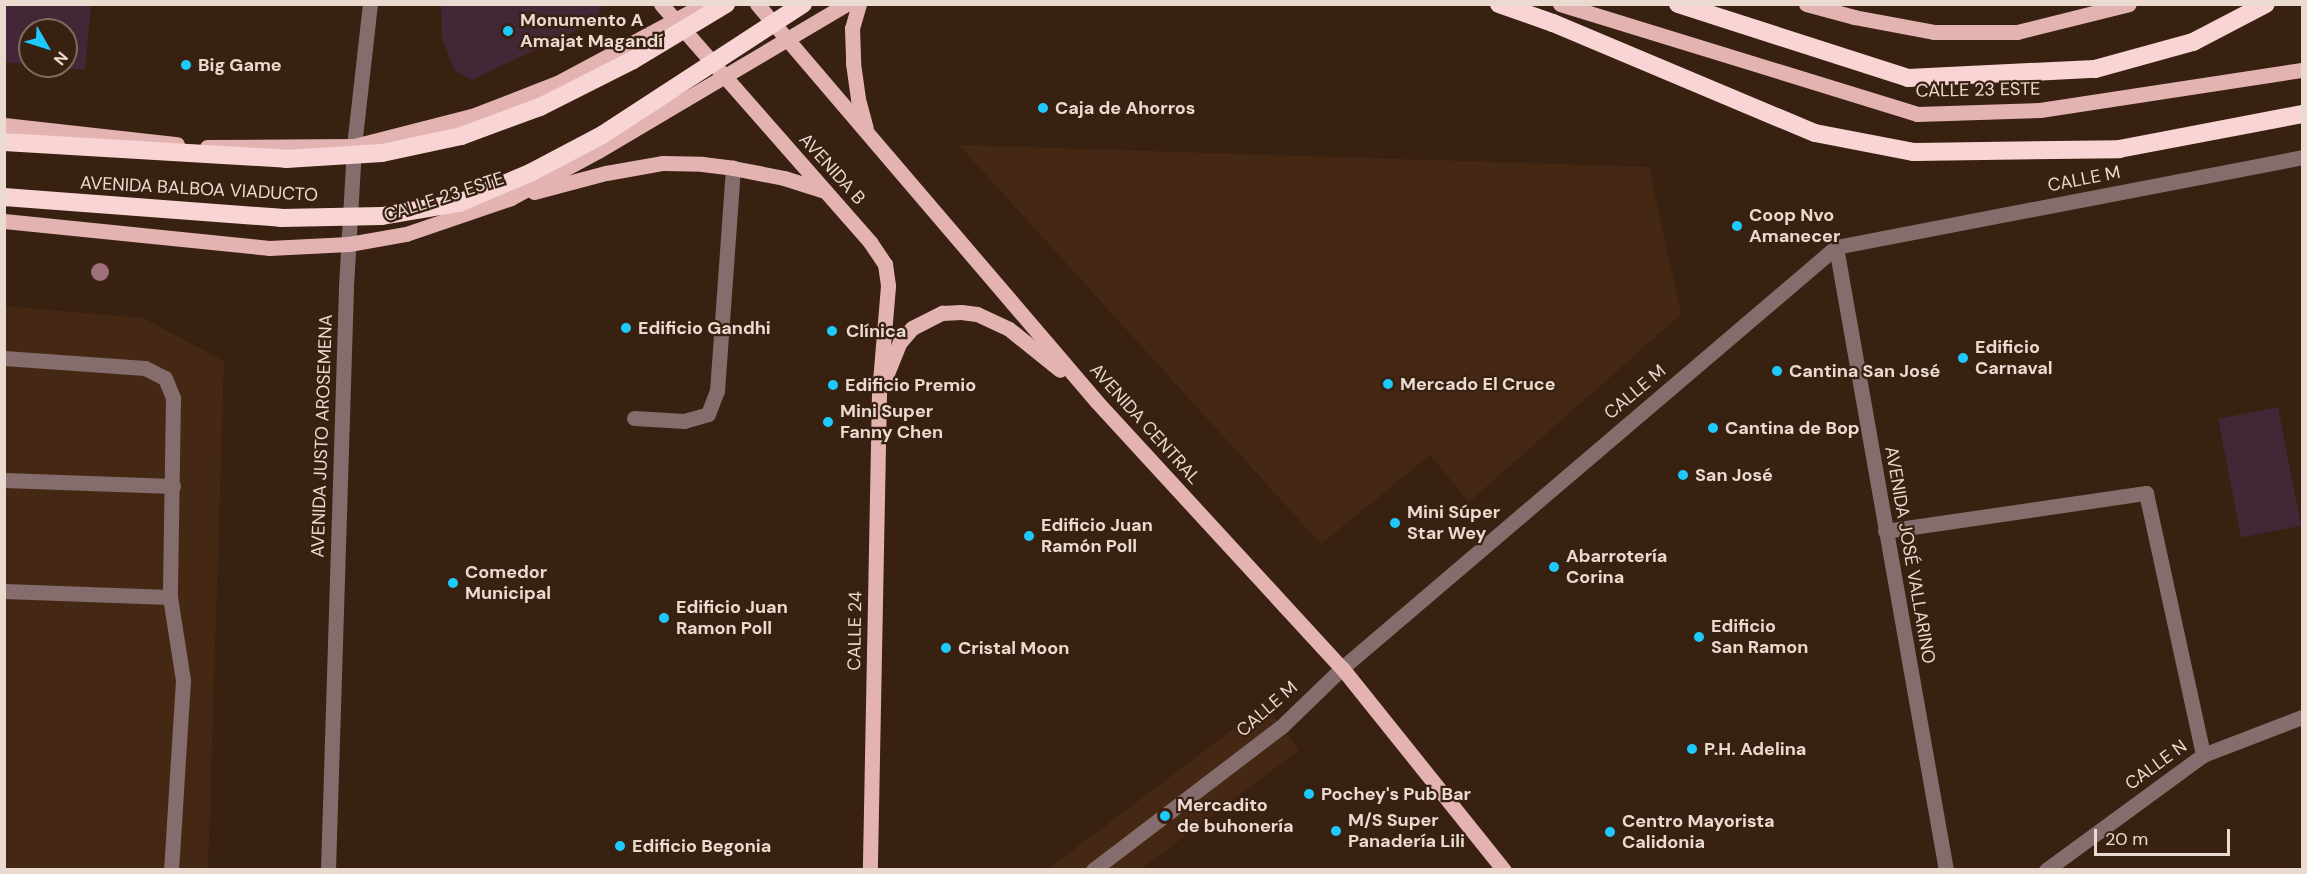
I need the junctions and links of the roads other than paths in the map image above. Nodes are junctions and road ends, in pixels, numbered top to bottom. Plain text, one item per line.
1 (370, 4) edge
2 (661, 4) edge
3 (705, 4) edge
4 (726, 4) edge
5 (757, 4) edge
6 (803, 4) edge
7 (847, 4) edge
8 (859, 4) edge
9 (1499, 4) edge
10 (1560, 4) edge
11 (1678, 4) edge
12 (1806, 4) edge
13 (2129, 4) edge
14 (2266, 4) edge
15 (676, 22) junction
16 (787, 38) junction
17 (2302, 70) edge
18 (723, 78) junction
19 (2302, 114) edge
20 (4, 125) edge
21 (868, 133) junction
22 (4, 142) edge
23 (354, 146) junction
24 (2302, 157) edge
25 (734, 168) junction
26 (826, 191) junction
27 (4, 197) edge
28 (511, 198) junction
29 (4, 221) edge
30 (349, 244) junction
31 (1836, 247) junction
32 (4, 358) edge
33 (879, 393) junction
34 (1097, 402) junction
35 (634, 418) dead end
36 (4, 480) edge
37 (172, 486) junction
38 (1885, 531) junction
39 (4, 591) edge
40 (170, 597) junction
41 (1342, 668) junction
42 (2302, 717) edge
43 (2203, 755) junction
44 (171, 870) edge
45 (328, 870) edge
46 (870, 870) edge
47 (1093, 870) edge
48 (1504, 870) edge
49 (1947, 870) edge
50 (2046, 870) edge

1 - 23 street, AVENIDA JUSTO AROSEMENA
2 - 15 main road, AVENIDA B
3 - 15 main road
4 - 22 highway, AVENIDA BALBOA VIADUCTO, bridge
5 - 16 main road, AVENIDA CENTRAL
6 - 27 highway, AVENIDA BALBOA VIADUCTO, bridge
7 - 16 main road, CALLE 23 ESTE
8 - 21 main road
9 - 19 highway, bridge
10 - 17 main road, CALLE 23 ESTE
11 - 14 highway, bridge
12 - 13 main road
15 - 18 main road, AVENIDA B
15 - 23 main road
16 - 18 main road, CALLE 23 ESTE
16 - 21 main road, AVENIDA CENTRAL
18 - 26 main road, AVENIDA B
18 - 28 main road, CALLE 23 ESTE
20 - 23 main road
21 - 34 main road, AVENIDA CENTRAL
23 - 30 street, AVENIDA JUSTO AROSEMENA
24 - 31 street, CALLE M
25 - 26 main road
25 - 28 main road
25 - 35 street
26 - 33 main road, AVENIDA B
28 - 30 main road, CALLE 23 ESTE
29 - 30 main road, CALLE 23 ESTE
30 - 45 street, AVENIDA JUSTO AROSEMENA
31 - 38 street, AVENIDA JOSÉ VALLARINO
31 - 41 street, CALLE M
32 - 37 street
33 - 34 main road
33 - 46 main road, CALLE 24
34 - 41 main road, AVENIDA CENTRAL
36 - 37 street
37 - 40 street
38 - 43 street
38 - 49 street, AVENIDA JOSÉ VALLARINO
39 - 40 street
40 - 44 street
41 - 47 street, CALLE M
41 - 48 main road, AVENIDA CENTRAL
42 - 43 street, CALLE N
43 - 50 street, CALLE N

